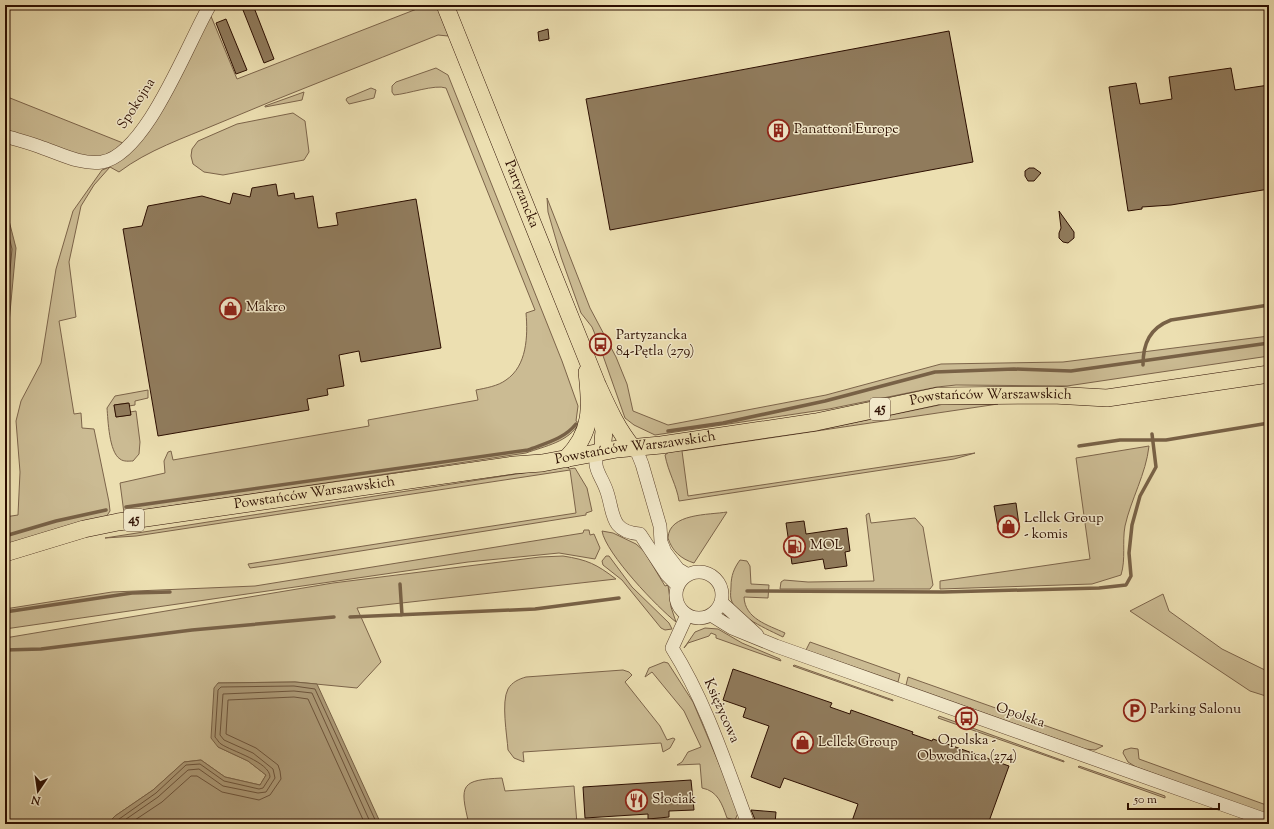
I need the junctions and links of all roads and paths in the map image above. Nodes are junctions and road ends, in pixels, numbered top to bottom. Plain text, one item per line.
1 (210, 5) edge
2 (445, 5) edge
3 (5, 136) edge
4 (585, 354) junction
5 (1269, 374) edge
6 (597, 384) junction
7 (600, 447) junction
8 (633, 448) junction
9 (566, 459) junction
10 (5, 553) edge
11 (688, 575) junction
12 (678, 586) junction
13 (722, 602) junction
14 (687, 615) junction
15 (711, 615) junction
16 (761, 639) junction
17 (1269, 821) edge
18 (748, 824) edge

1 - 3 street, Spokojna
2 - 4 main road, Partyzancka
4 - 6 main road, Partyzancka
4 - 9 main road
5 - 8 main road, Powstańców Warszawskich / 45
6 - 7 main road, Partyzancka
6 - 8 main road, Partyzancka
7 - 8 main road, Powstańców Warszawskich / 45
7 - 9 main road, Powstańców Warszawskich / 45
7 - 12 street
8 - 11 street
9 - 10 main road, Powstańców Warszawskich / 45
11 - 12 street
11 - 13 street
12 - 14 street
13 - 15 street
13 - 16 street, Opolska
14 - 15 street
14 - 18 street, Księżycowa
15 - 16 street, Opolska
16 - 17 street, Opolska

